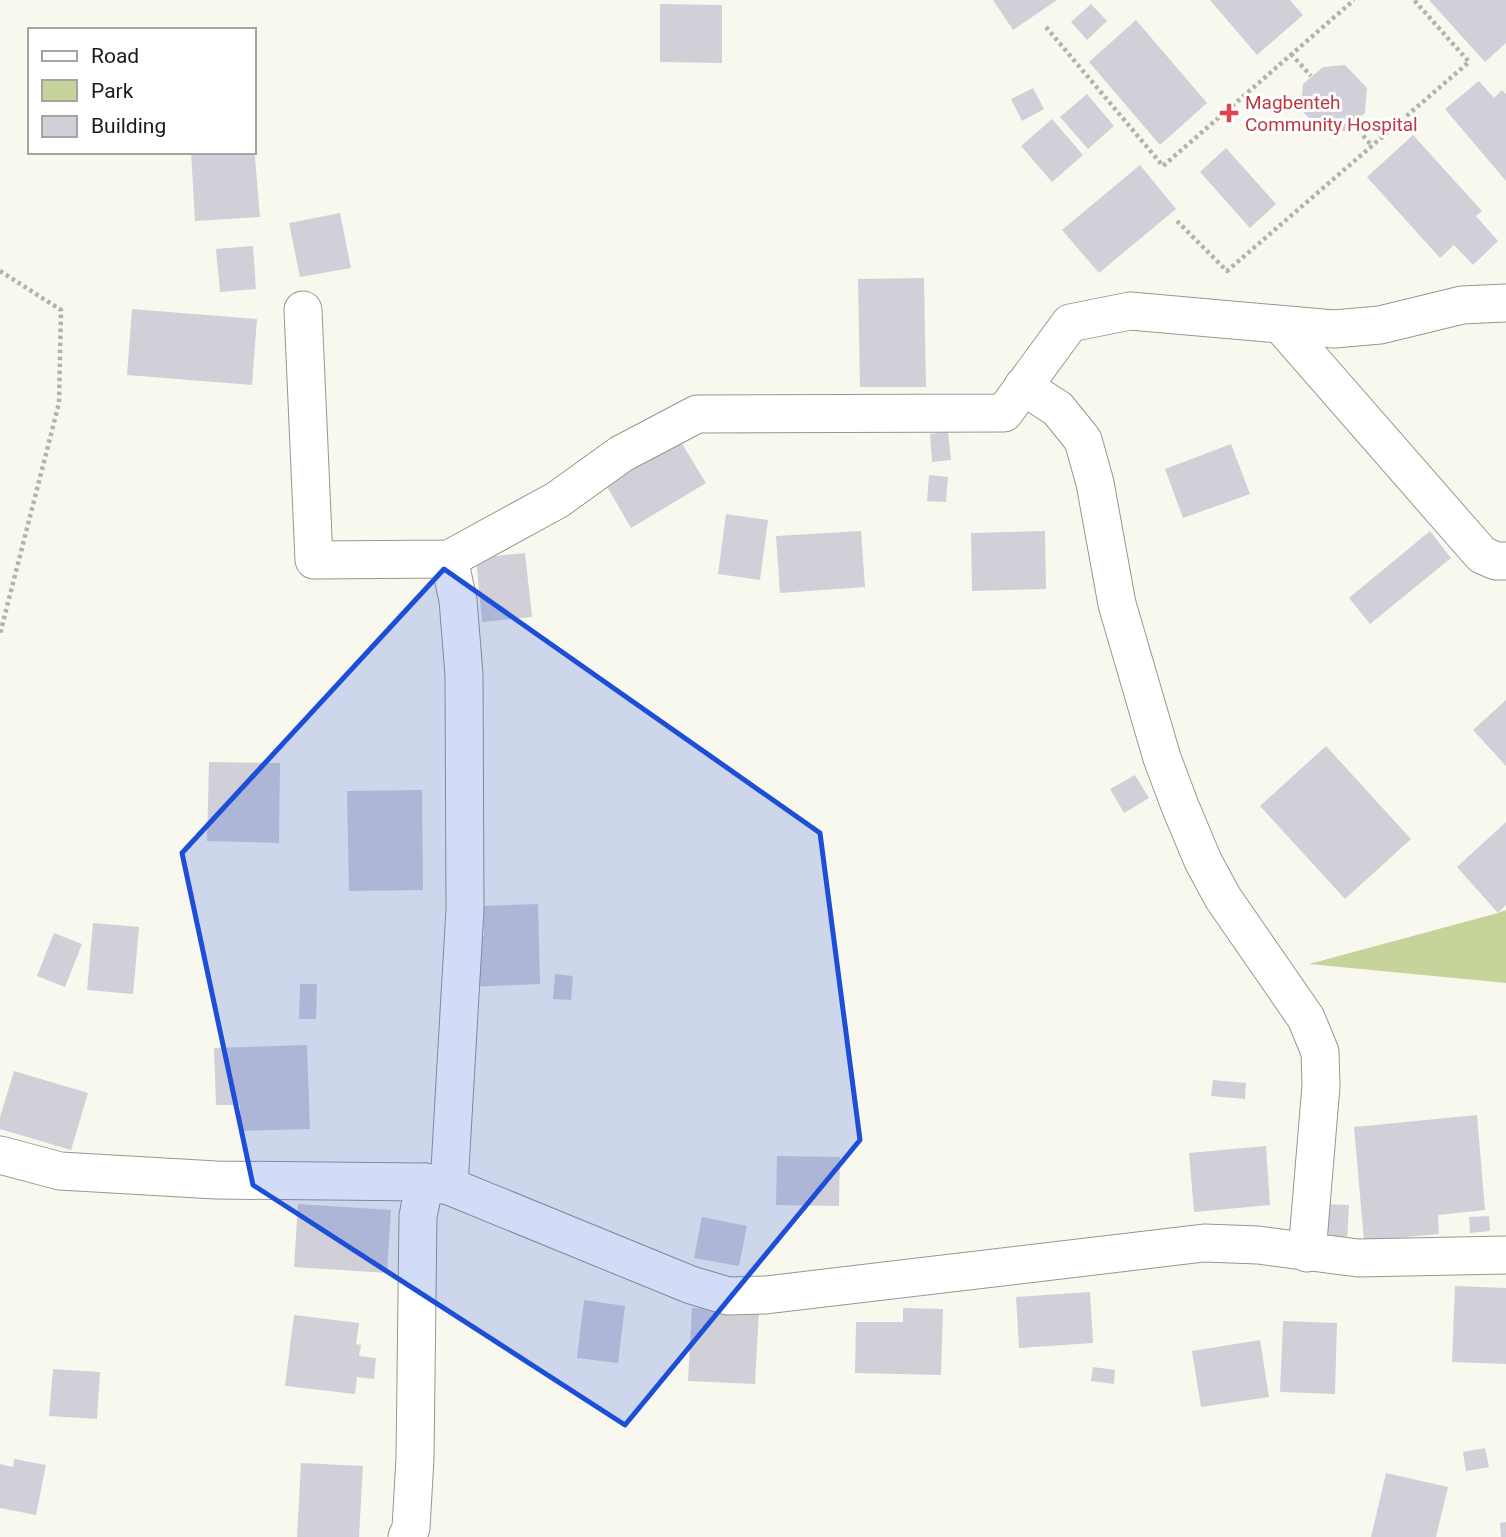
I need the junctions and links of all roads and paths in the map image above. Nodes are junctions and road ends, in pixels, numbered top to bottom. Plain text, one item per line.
1 (1354, 0) edge
2 (1414, 0) edge
3 (1046, 27) dead end
4 (1291, 54) junction
5 (1311, 76) dead end
6 (1354, 125) dead end
7 (1372, 146) junction
8 (1177, 221) dead end
9 (0, 271) edge
10 (1506, 303) edge
11 (303, 310) dead end
12 (1281, 325) junction
13 (1023, 386) junction
14 (449, 559) junction
15 (1506, 561) edge
16 (0, 634) edge
17 (0, 1155) edge
18 (437, 1184) junction
19 (1307, 1253) junction
20 (1506, 1255) edge
21 (407, 1537) edge

1 - 4 path
2 - 7 path
3 - 4 path
4 - 5 path
6 - 7 path
7 - 8 path
9 - 16 path
10 - 12 street
11 - 14 street
12 - 13 street
12 - 15 street
13 - 14 street
13 - 19 street
14 - 18 street
17 - 18 street
18 - 19 street
18 - 21 street
19 - 20 street

